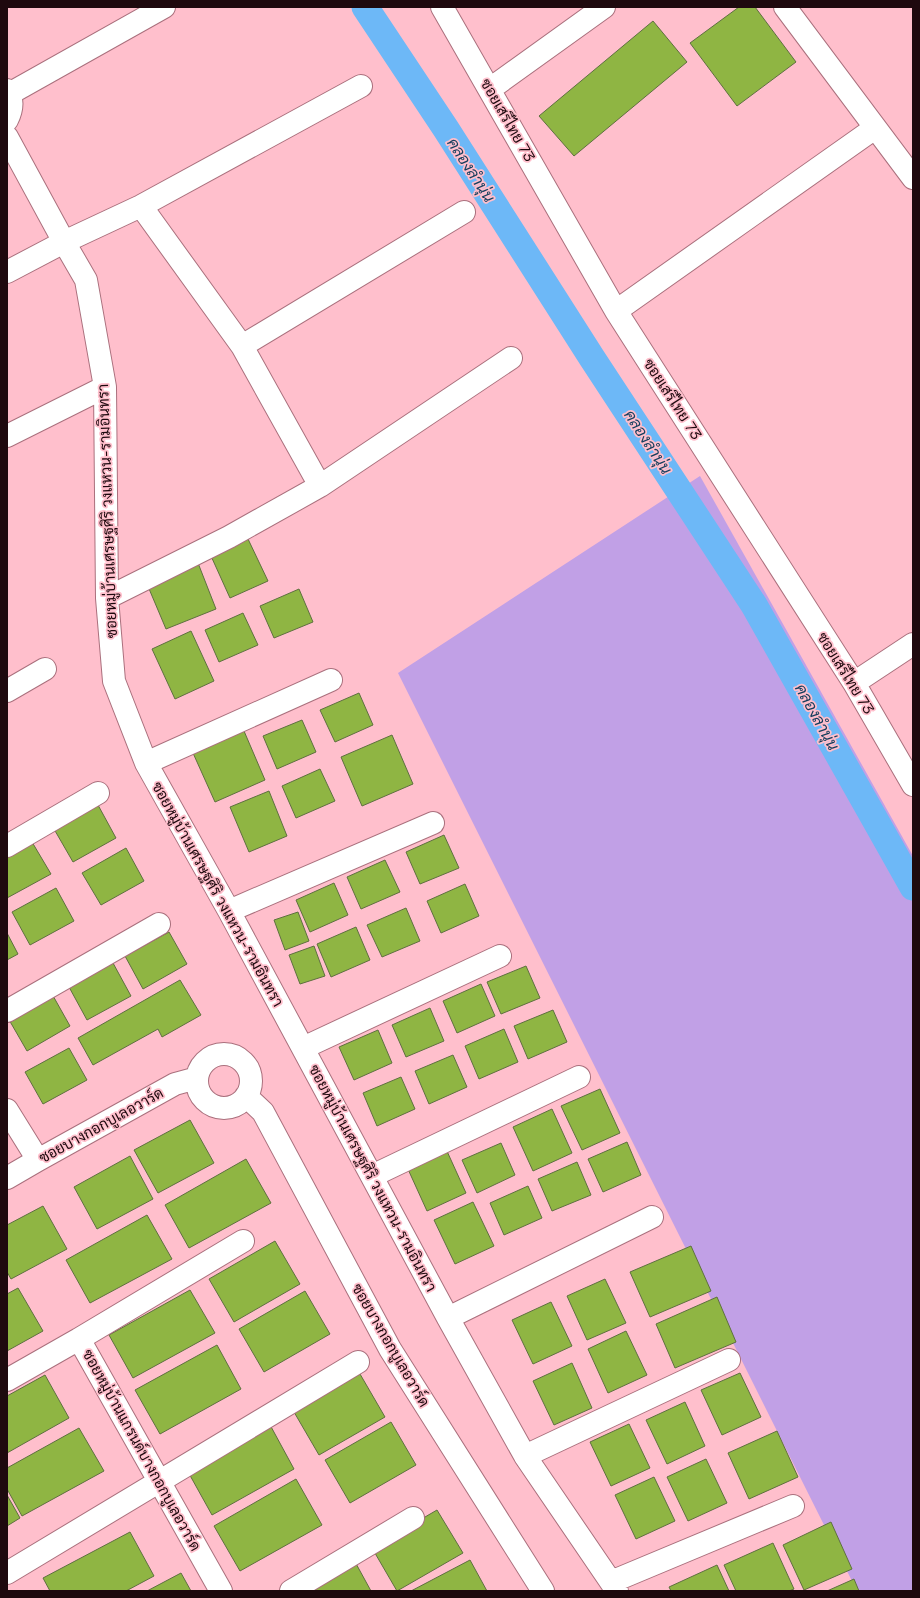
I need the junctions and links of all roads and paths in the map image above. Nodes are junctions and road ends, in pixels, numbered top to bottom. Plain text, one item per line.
1 (164, 7) edge
2 (604, 7) edge
3 (785, 7) edge
4 (446, 8) edge
5 (361, 86) dead end
6 (490, 89) junction
7 (8, 92) edge
8 (7, 120) edge
9 (875, 128) junction
10 (7, 137) edge
11 (913, 178) edge
12 (141, 206) junction
13 (464, 212) dead end
14 (64, 242) junction
15 (7, 272) edge
16 (616, 311) junction
17 (242, 346) junction
18 (511, 358) dead end
19 (105, 387) junction
20 (7, 436) edge
21 (320, 486) junction
22 (107, 598) junction
23 (913, 644) edge
24 (46, 669) dead end
25 (331, 680) dead end
26 (854, 683) junction
27 (7, 691) edge
28 (146, 763) junction
29 (913, 785) edge
30 (98, 793) dead end
31 (433, 823) dead end
32 (7, 846) edge
33 (229, 911) junction
34 (159, 924) dead end
35 (500, 956) dead end
36 (7, 1011) edge
37 (303, 1048) junction
38 (579, 1076) dead end
39 (197, 1078) junction
40 (246, 1096) junction
41 (7, 1110) edge
42 (38, 1160) junction
43 (372, 1176) junction
44 (7, 1178) edge
45 (652, 1217) dead end
46 (243, 1241) dead end
47 (448, 1318) junction
48 (79, 1340) junction
49 (728, 1360) dead end
50 (358, 1362) dead end
51 (7, 1380) edge
52 (525, 1456) junction
53 (160, 1482) junction
54 (793, 1506) dead end
55 (412, 1518) dead end
56 (7, 1574) edge
57 (614, 1587) edge
58 (221, 1591) edge
59 (290, 1591) edge
60 (543, 1591) edge

1 - 7 street
2 - 6 street
3 - 9 street
4 - 6 street, ซอยเสรีไทย 73
5 - 12 street
6 - 16 street, ซอยเสรีไทย 73
7 - 8 street
9 - 11 street
9 - 16 street
10 - 14 street, ซอยหมู่บ้านเศรษฐศิริ วงแหวน-รามอินทรา
12 - 14 street
12 - 17 street
13 - 17 street
14 - 15 street
14 - 19 street, ซอยหมู่บ้านเศรษฐศิริ วงแหวน-รามอินทรา
16 - 26 street, ซอยเสรีไทย 73
17 - 21 street
18 - 21 street
19 - 20 street
19 - 22 street, ซอยหมู่บ้านเศรษฐศิริ วงแหวน-รามอินทรา
21 - 22 street
22 - 28 street, ซอยหมู่บ้านเศรษฐศิริ วงแหวน-รามอินทรา
23 - 26 street
24 - 27 street
25 - 28 street
26 - 29 street, ซอยเสรีไทย 73
28 - 33 street, ซอยหมู่บ้านเศรษฐศิริ วงแหวน-รามอินทรา
30 - 32 street
31 - 33 street
33 - 37 street, ซอยหมู่บ้านเศรษฐศิริ วงแหวน-รามอินทรา
34 - 36 street
35 - 37 street
37 - 43 street, ซอยหมู่บ้านเศรษฐศิริ วงแหวน-รามอินทรา
38 - 43 street
39 - 40 street
39 - 40 street
39 - 42 street, ซอยบางกอกบูเลอวาร์ด
40 - 60 street, ซอยบางกอกบูเลอวาร์ด
41 - 42 street
42 - 44 street, ซอยบางกอกบูเลอวาร์ด
43 - 47 street, ซอยหมู่บ้านเศรษฐศิริ วงแหวน-รามอินทรา
45 - 47 street
46 - 48 street
47 - 52 street, ซอยหมู่บ้านเศรษฐศิริ วงแหวน-รามอินทรา
48 - 51 street, ซอยหมู่บ้านแกรนด์บางกอกบูเลอวาร์ด
48 - 53 street, ซอยหมู่บ้านแกรนด์บางกอกบูเลอวาร์ด
49 - 52 street
50 - 53 street
52 - 57 street, ซอยหมู่บ้านเศรษฐศิริ วงแหวน-รามอินทรา
53 - 56 street
53 - 58 street, ซอยหมู่บ้านแกรนด์บางกอกบูเลอวาร์ด
54 - 57 street
55 - 59 street

